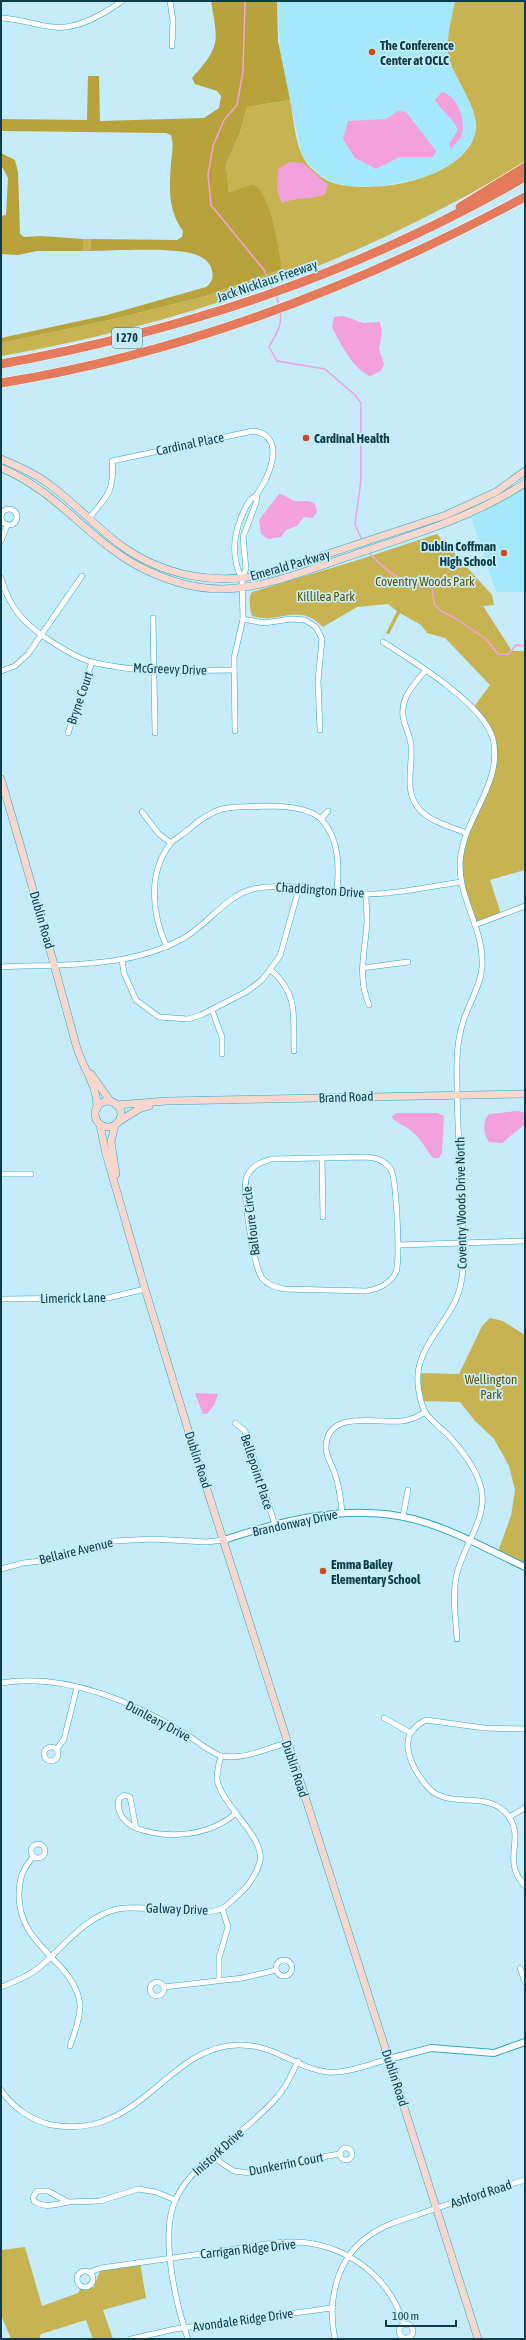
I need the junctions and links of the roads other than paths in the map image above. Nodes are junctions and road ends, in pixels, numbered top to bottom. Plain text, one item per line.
1 (122, 1) edge
2 (170, 1) edge
3 (1, 18) edge
4 (172, 46) dead end
5 (525, 167) edge
6 (525, 176) edge
7 (525, 197) edge
8 (435, 224) junction
9 (1, 364) edge
10 (1, 383) edge
11 (1, 459) edge
12 (1, 468) edge
13 (525, 471) edge
14 (525, 483) edge
15 (257, 494) junction
16 (89, 518) junction
17 (7, 525) dead end
18 (1, 541) edge
19 (82, 576) dead end
20 (1, 578) edge
21 (242, 578) junction
22 (243, 587) junction
23 (153, 618) dead end
24 (243, 619) junction
25 (41, 635) junction
26 (382, 642) dead end
27 (92, 662) junction
28 (234, 670) junction
29 (426, 670) junction
30 (1, 671) edge
31 (154, 671) junction
32 (320, 730) dead end
33 (235, 731) dead end
34 (68, 733) dead end
35 (155, 733) dead end
36 (1, 779) edge
37 (328, 811) dead end
38 (142, 812) dead end
39 (321, 819) junction
40 (466, 833) junction
41 (171, 843) junction
42 (461, 882) junction
43 (299, 888) junction
44 (337, 892) junction
45 (366, 894) junction
46 (525, 906) edge
47 (475, 925) junction
48 (167, 947) junction
49 (122, 960) junction
50 (408, 962) dead end
51 (55, 965) junction
52 (1, 967) edge
53 (362, 968) junction
54 (270, 970) junction
55 (369, 1005) dead end
56 (212, 1010) junction
57 (294, 1051) dead end
58 (222, 1054) dead end
59 (82, 1062) junction
60 (525, 1094) edge
61 (458, 1095) junction
62 (167, 1101) junction
63 (114, 1103) junction
64 (97, 1108) junction
65 (117, 1123) junction
66 (100, 1124) junction
67 (322, 1158) junction
68 (1, 1174) edge
69 (31, 1174) dead end
70 (119, 1198) junction
71 (323, 1217) dead end
72 (525, 1241) edge
73 (464, 1243) junction
74 (398, 1245) junction
75 (145, 1290) junction
76 (1, 1299) edge
77 (425, 1412) junction
78 (235, 1423) dead end
79 (408, 1490) dead end
80 (342, 1513) junction
81 (402, 1516) junction
82 (274, 1525) junction
83 (224, 1540) junction
84 (468, 1540) junction
85 (525, 1567) edge
86 (1, 1569) edge
87 (457, 1639) dead end
88 (1, 1683) edge
89 (77, 1687) junction
90 (384, 1718) dead end
91 (525, 1729) edge
92 (411, 1733) junction
93 (287, 1743) junction
94 (57, 1749) dead end
95 (221, 1756) junction
96 (525, 1808) edge
97 (236, 1813) junction
98 (509, 1817) junction
99 (136, 1828) junction
100 (33, 1857) dead end
101 (525, 1886) edge
102 (222, 1908) junction
103 (50, 1957) junction
104 (520, 1968) dead end
105 (276, 1970) dead end
106 (218, 1980) junction
107 (525, 1982) edge
108 (1, 1987) edge
109 (164, 1987) dead end
110 (525, 2042) edge
111 (70, 2046) dead end
112 (389, 2059) junction
113 (298, 2061) junction
114 (1, 2090) edge
115 (340, 2154) dead end
116 (214, 2155) junction
117 (525, 2180) edge
118 (175, 2200) junction
119 (68, 2202) junction
120 (436, 2208) junction
121 (349, 2256) junction
122 (170, 2258) junction
123 (90, 2272) dead end
124 (332, 2308) junction
125 (404, 2324) dead end
126 (184, 2328) junction
127 (131, 2339) edge
128 (188, 2339) edge
129 (335, 2339) edge
130 (478, 2339) edge

1 - 3 street
2 - 4 street
5 - 8 highway
6 - 8 highway, Jack Nicklaus Freeway / I 270
7 - 10 highway, I 270
8 - 9 highway, Jack Nicklaus Freeway / I 270
11 - 16 main road, Emerald Parkway
12 - 22 main road, Emerald Parkway
13 - 21 main road, Emerald Parkway
14 - 22 main road, Emerald Parkway
15 - 16 street, Cardinal Place
15 - 21 street, Cardinal Place
15 - 21 street, Cardinal Place
16 - 21 main road, Emerald Parkway
17 - 18 street
19 - 25 street
20 - 25 street, McGreevy Drive
21 - 22 street
22 - 24 street
23 - 31 street
24 - 28 street
24 - 32 street
25 - 27 street, McGreevy Drive
25 - 30 street
26 - 29 street, Coventry Woods Drive North
27 - 31 street, McGreevy Drive
27 - 34 street, Bryne Court
28 - 31 street, McGreevy Drive
28 - 33 street
29 - 40 street, Coventry Woods Drive North
29 - 40 street
31 - 35 street
36 - 51 main road, Dublin Road
37 - 39 street
38 - 41 street
39 - 41 street
39 - 44 street
40 - 42 street, Coventry Woods Drive North
41 - 48 street
42 - 45 street, Chaddington Drive
42 - 47 street, Coventry Woods Drive North
43 - 44 street, Chaddington Drive
43 - 48 street, Chaddington Drive
43 - 54 street
44 - 45 street, Chaddington Drive
45 - 53 street
46 - 47 street
47 - 61 street, Coventry Woods Drive North
48 - 49 street, Chaddington Drive
49 - 51 street, Chaddington Drive
49 - 56 street
50 - 53 street
51 - 52 street, Chaddington Drive
51 - 59 main road, Dublin Road
53 - 55 street
54 - 56 street
54 - 57 street
56 - 58 street
59 - 63 main road, Dublin Road
59 - 64 main road, Dublin Road
60 - 61 main road, Brand Road
61 - 62 main road, Brand Road
61 - 73 street, Coventry Woods Drive North
62 - 63 main road, Brand Road
62 - 65 main road, Brand Road
63 - 64 main road
63 - 65 main road
64 - 66 main road
65 - 66 main road
65 - 70 main road, Dublin Road
66 - 70 main road, Dublin Road
67 - 71 street
67 - 74 street, Balfoure Circle
67 - 74 street, Balfoure Circle
68 - 69 street
70 - 75 main road, Dublin Road
72 - 73 street
73 - 74 street
73 - 77 street, Coventry Woods Drive North
75 - 76 street, Limerick Lane
75 - 83 main road, Dublin Road
77 - 80 street
77 - 84 street, Coventry Woods Drive North
78 - 82 street, Bellepoint Place
79 - 81 street
80 - 81 street, Brandonway Drive
80 - 82 street, Brandonway Drive
81 - 84 street, Brandonway Drive
82 - 83 street, Brandonway Drive
83 - 86 street, Bellaire Avenue
83 - 93 main road, Dublin Road
84 - 85 street, Brandonway Drive
84 - 87 street, Coventry Woods Drive North
88 - 89 street, Dunleary Drive
89 - 94 street
89 - 95 street, Dunleary Drive
90 - 92 street
91 - 92 street
92 - 98 street
93 - 95 street, Dunleary Drive
93 - 112 main road, Dublin Road
95 - 97 street, Galway Drive
96 - 98 street
97 - 99 street
97 - 102 street, Galway Drive
98 - 101 street
99 - 99 street
100 - 103 street
102 - 103 street, Galway Drive
102 - 106 street
103 - 108 street, Galway Drive
103 - 111 street
104 - 107 street
105 - 106 street
106 - 109 street
110 - 112 street
112 - 113 street
112 - 120 main road, Dublin Road
113 - 114 street
113 - 116 street, Inistork Drive
115 - 116 street, Dunkerrin Court
116 - 118 street, Inistork Drive
117 - 120 street, Ashford Road
118 - 119 street
118 - 122 street, Inistork Drive
119 - 119 street
120 - 121 street, Ashford Road
120 - 130 main road, Dublin Road
121 - 122 street, Carrigan Ridge Drive
121 - 124 street, Ashford Road
121 - 125 street, Carrigan Ridge Drive
122 - 123 street, Carrigan Ridge Drive
122 - 126 street, Inistork Drive
124 - 126 street, Avondale Ridge Drive
124 - 129 street, Ashford Road
126 - 127 street, Avondale Ridge Drive
126 - 128 street, Inistork Drive

